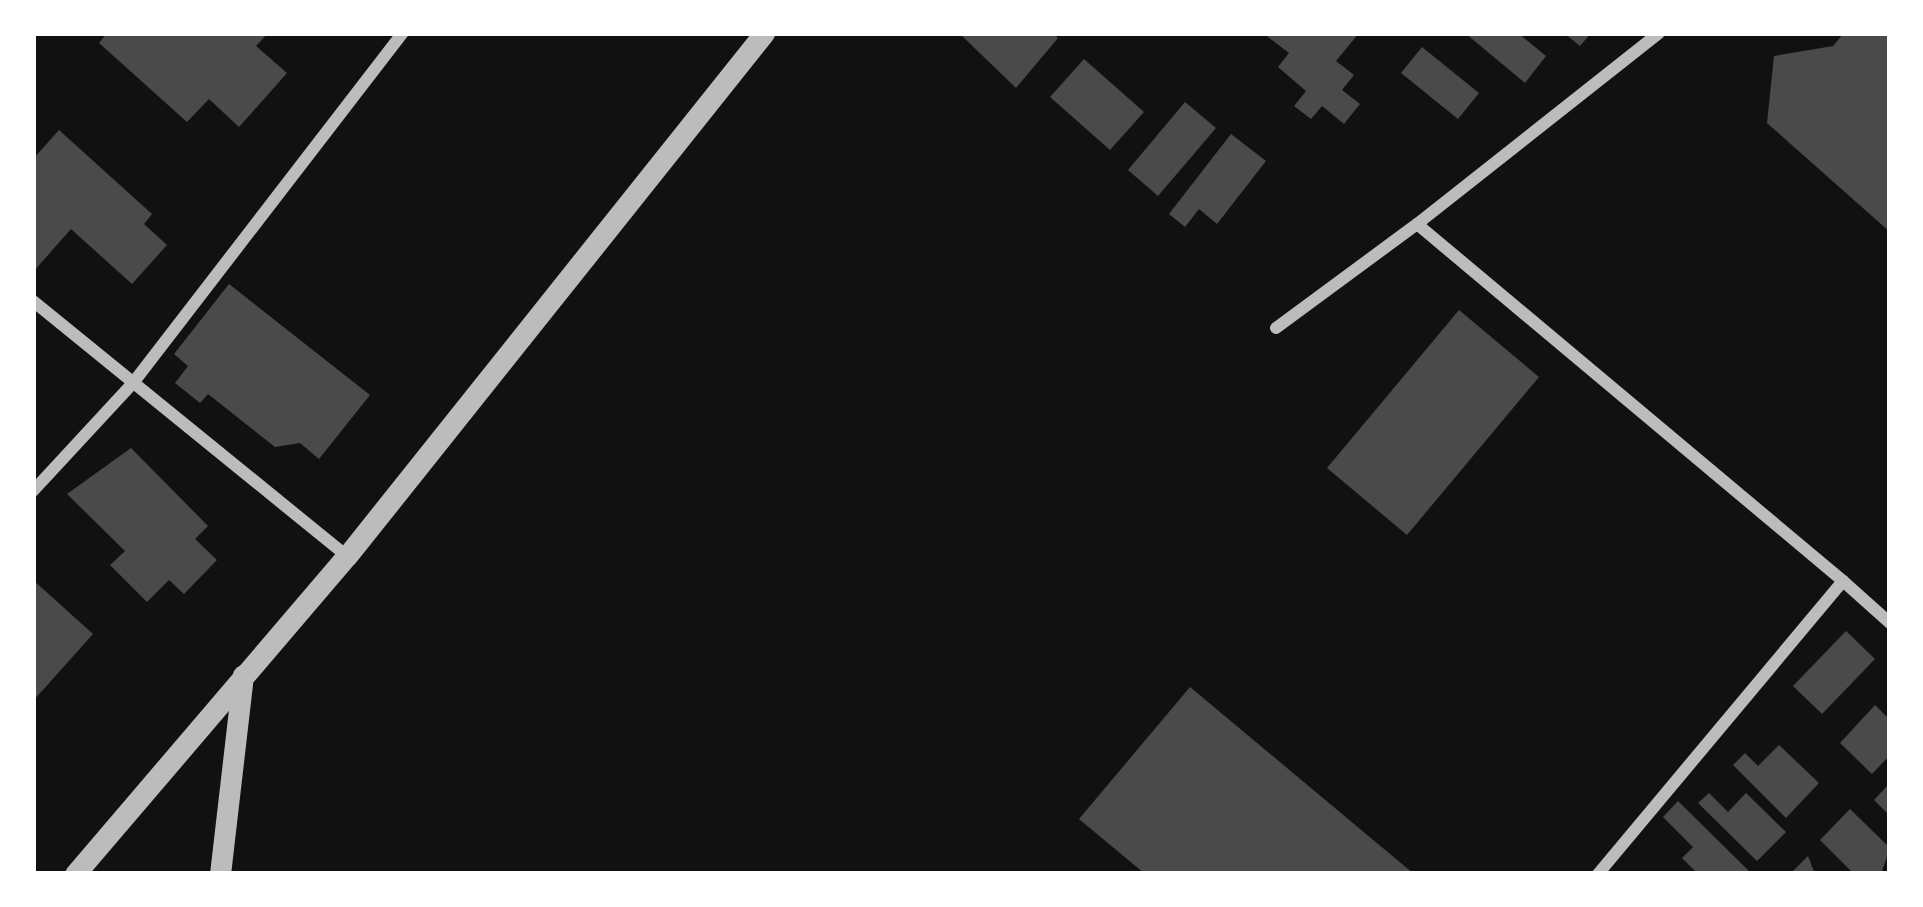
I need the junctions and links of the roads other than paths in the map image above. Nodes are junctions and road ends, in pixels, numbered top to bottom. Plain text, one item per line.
1 (404, 33) edge
2 (764, 33) edge
3 (1660, 33) edge
4 (1417, 224) junction
5 (33, 302) edge
6 (1276, 328) dead end
7 (133, 382) junction
8 (33, 491) edge
9 (347, 556) junction
10 (1843, 581) junction
11 (1890, 623) edge
12 (243, 674) junction
13 (75, 874) edge
14 (220, 874) edge
15 (1598, 874) edge

1 - 7 street
2 - 9 street
3 - 4 street
4 - 6 street
4 - 10 street
5 - 7 street
7 - 8 street
7 - 9 street
9 - 12 street
10 - 11 street
10 - 15 street
12 - 13 street
12 - 14 street

